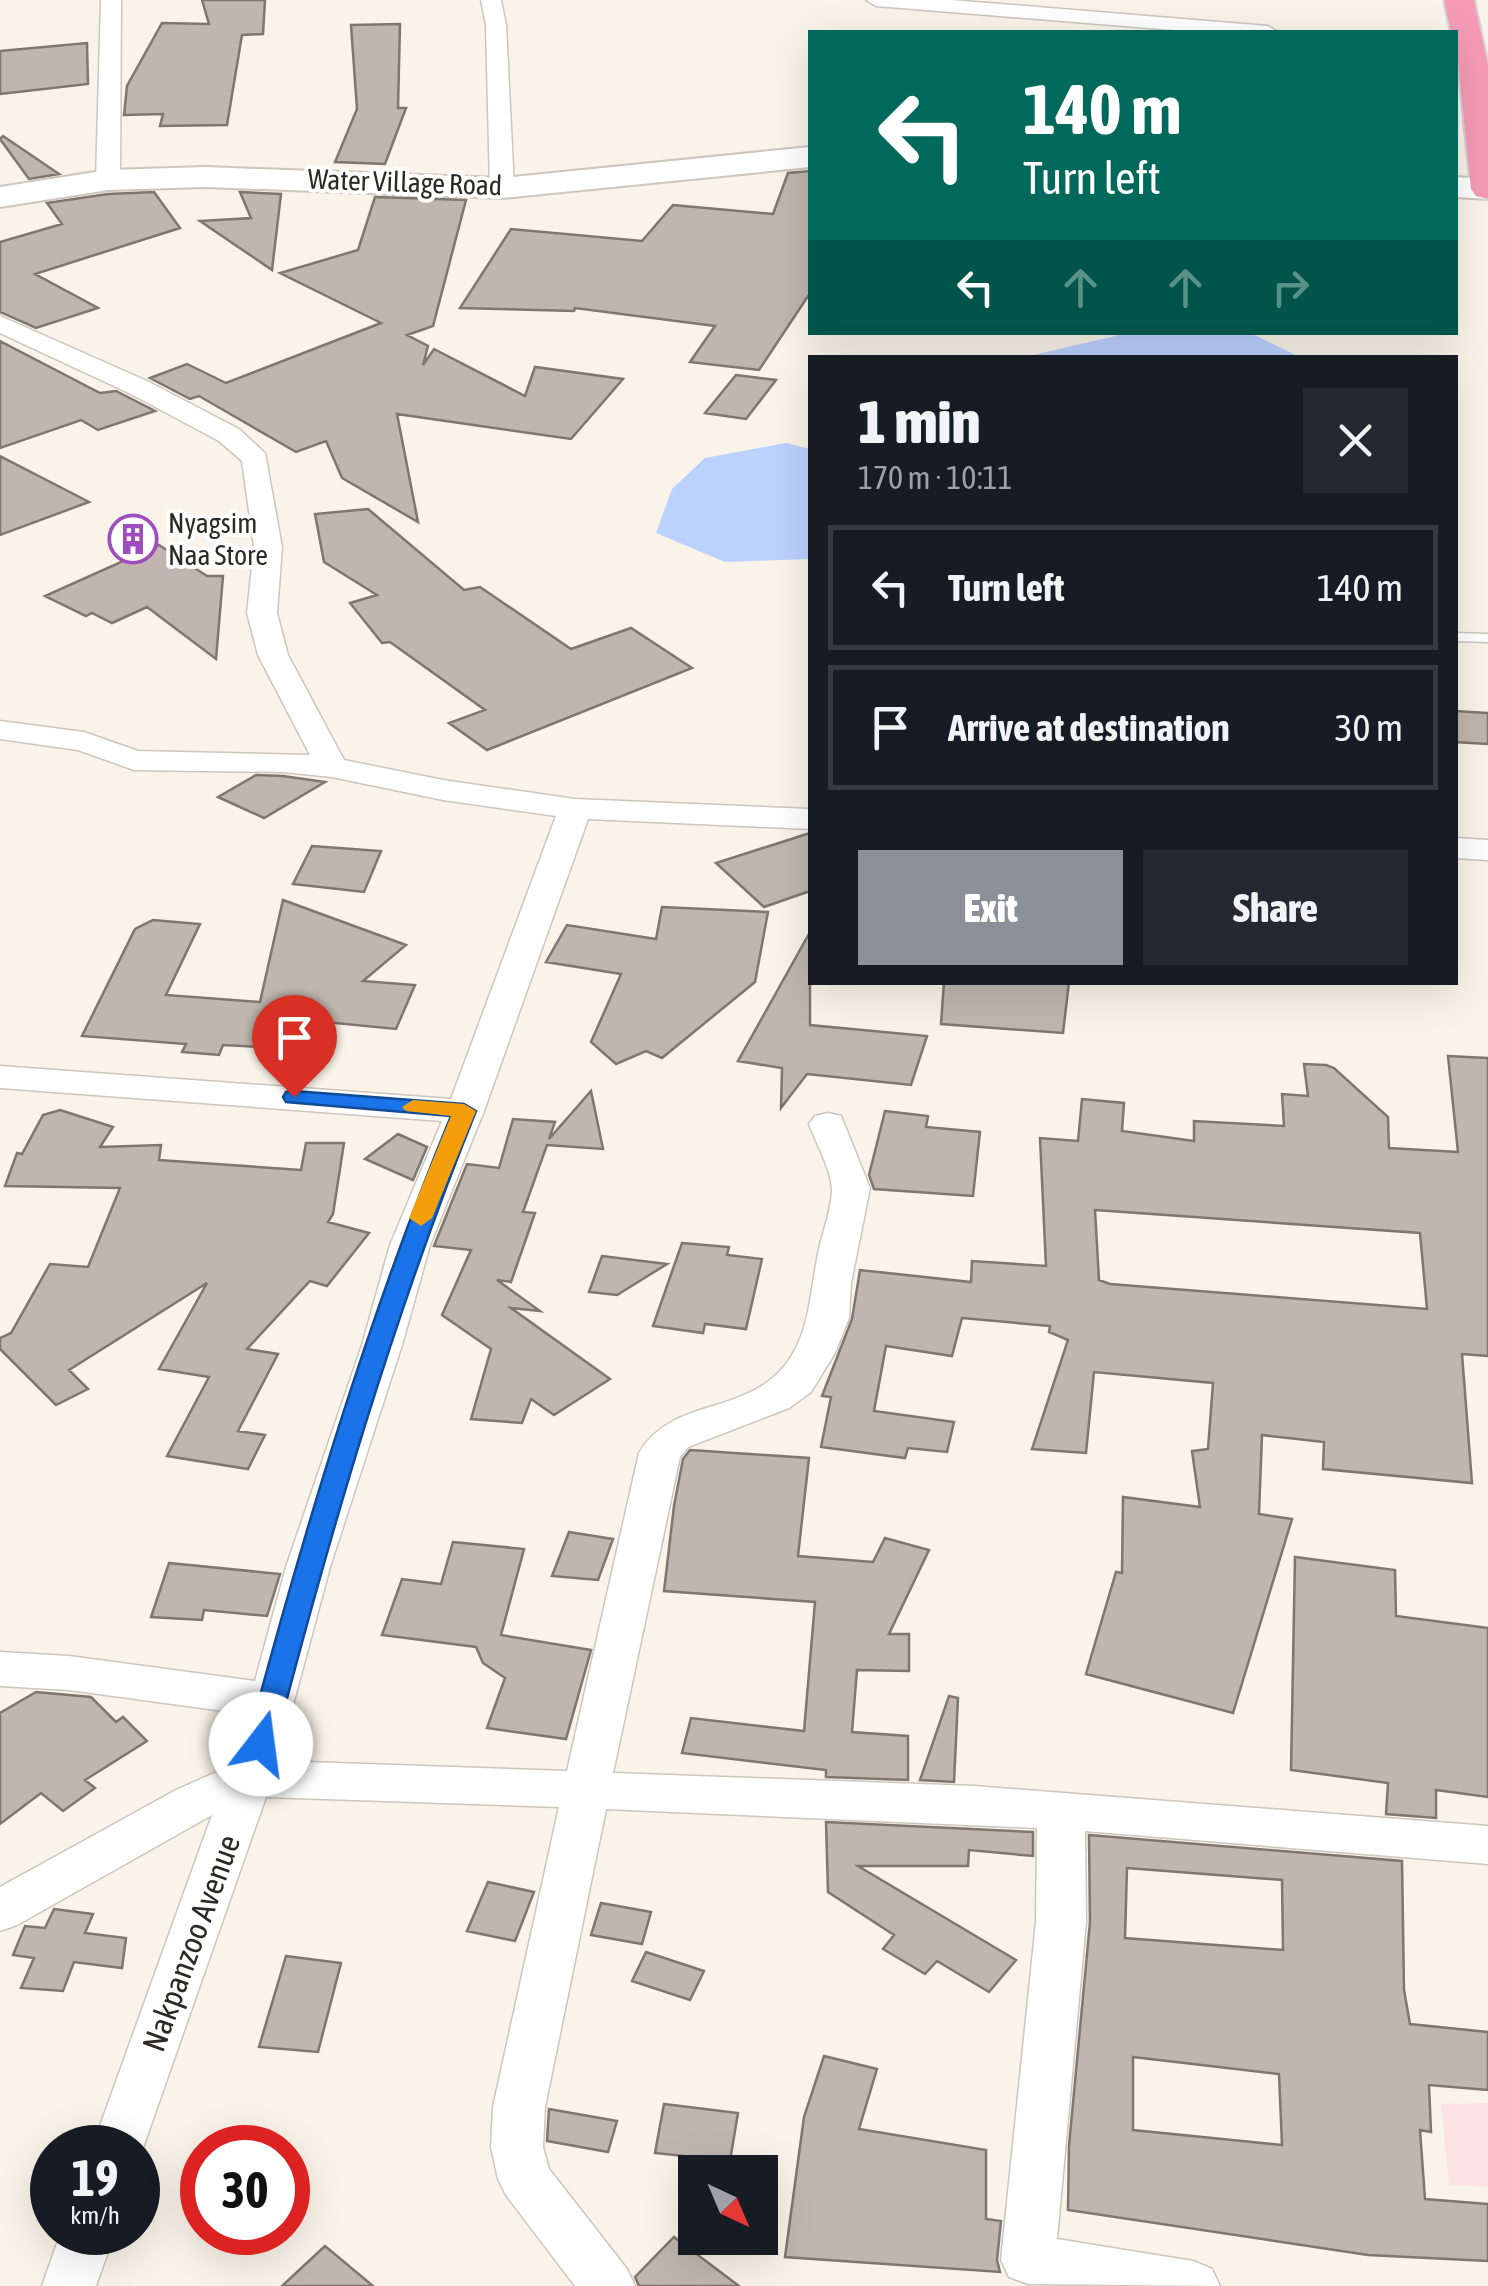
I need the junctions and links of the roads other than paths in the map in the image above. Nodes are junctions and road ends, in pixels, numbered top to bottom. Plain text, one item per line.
1 (111, 0) edge
2 (491, 0) edge
3 (876, 0) edge
4 (1458, 0) edge
5 (1244, 30) edge
6 (1462, 47) edge
7 (1482, 104) edge
8 (808, 156) edge
9 (108, 180) junction
10 (1487, 181) edge
11 (1458, 186) edge
12 (502, 188) junction
13 (0, 197) edge
14 (0, 324) edge
15 (1458, 637) edge
16 (1488, 638) edge
17 (0, 730) edge
18 (332, 768) junction
19 (575, 809) junction
20 (808, 819) edge
21 (1458, 848) edge
22 (1488, 850) edge
23 (0, 1076) edge
24 (464, 1111) junction
25 (828, 1124) dead end
26 (0, 1669) edge
27 (273, 1701) junction
28 (249, 1778) junction
29 (586, 1789) junction
30 (1062, 1810) junction
31 (1488, 1845) edge
32 (0, 1911) edge
33 (126, 2125) edge
34 (80, 2255) edge
35 (1027, 2273) edge
36 (69, 2286) edge
37 (608, 2286) edge
38 (1193, 2286) edge

1 - 9 street
2 - 12 street
3 - 5 street
4 - 6 highway
6 - 7 highway
7 - 10 highway
8 - 12 street, Water Village Road
9 - 12 street, Water Village Road
9 - 13 street, Water Village Road
10 - 11 street
14 - 18 street
15 - 16 lane
17 - 18 street
18 - 19 street
19 - 20 street
19 - 24 street, Nakpanzoo Avenue
21 - 22 street
23 - 24 street
24 - 27 street, Nakpanzoo Avenue
25 - 29 street
26 - 27 street
27 - 28 street, Nakpanzoo Avenue
28 - 29 street
28 - 32 street
28 - 33 street, Nakpanzoo Avenue
29 - 30 street
29 - 37 street
30 - 31 street
30 - 35 street
34 - 36 street
35 - 38 street

